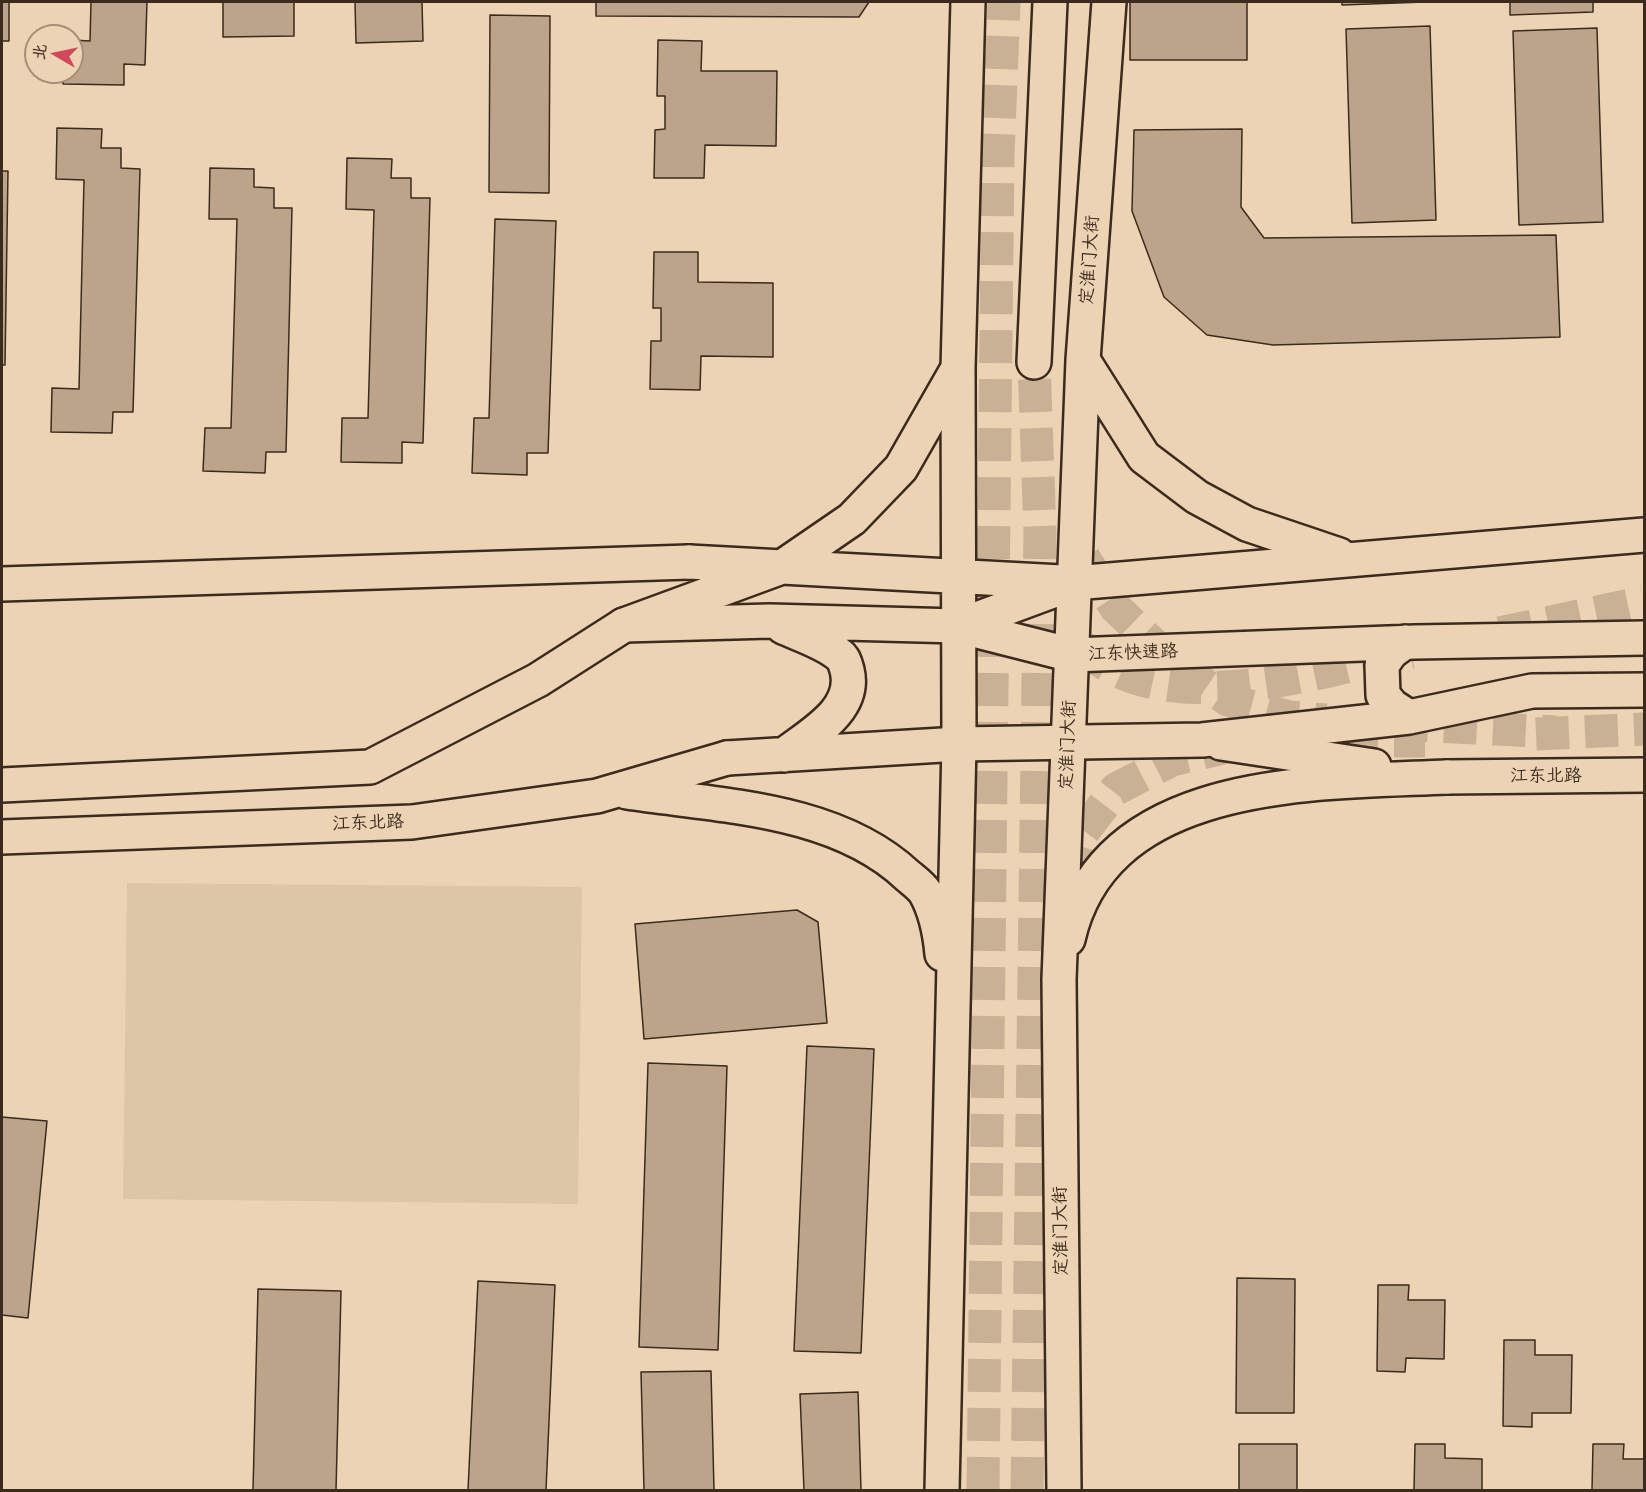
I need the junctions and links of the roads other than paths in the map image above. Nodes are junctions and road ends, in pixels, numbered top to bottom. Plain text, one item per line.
1 (968, 2) edge
2 (1050, 2) edge
3 (1109, 2) edge
4 (1083, 360) junction
5 (1034, 362) tunnel mouth
6 (958, 368) junction
7 (1644, 535) edge
8 (1352, 560) junction
9 (782, 567) junction
10 (958, 576) junction
11 (1074, 583) junction
12 (2, 584) edge
13 (770, 621) junction
14 (624, 625) junction
15 (958, 626) junction
16 (1644, 638) edge
17 (1405, 642) junction
18 (1072, 655) junction
19 (1644, 690) edge
20 (1409, 717) junction
21 (1202, 740) junction
22 (1068, 742) junction
23 (959, 744) junction
24 (784, 755) junction
25 (1644, 776) edge
26 (1447, 777) junction
27 (2, 785) edge
28 (616, 790) junction
29 (2, 837) edge
30 (1059, 979) junction
31 (953, 1033) junction
32 (942, 1491) edge
33 (1064, 1491) edge

1 - 6 main road
2 - 5 main road
3 - 4 main road, 定淮门大街
4 - 8 main road
4 - 11 main road, 定淮门大街
6 - 9 main road
6 - 10 main road
7 - 8 main road
8 - 11 main road
9 - 10 main road
9 - 12 main road
9 - 14 main road
10 - 11 main road
10 - 15 main road
11 - 15 main road
11 - 18 main road, 定淮门大街
13 - 14 main road, 江东快速路
13 - 15 main road, 江东快速路
13 - 24 main road
14 - 27 main road
15 - 18 main road, 江东快速路
15 - 23 main road
16 - 17 main road, 江东快速路
17 - 18 main road, 江东快速路
17 - 20 main road
18 - 22 main road, 定淮门大街
19 - 20 main road
20 - 21 main road
21 - 22 main road
21 - 26 main road
22 - 23 main road
22 - 30 main road, 定淮门大街
23 - 24 main road
23 - 31 main road
24 - 28 main road, 江东北路
25 - 26 main road, 江东北路
26 - 30 main road
28 - 29 main road, 江东北路
28 - 31 main road
30 - 33 main road, 定淮门大街
31 - 32 main road

